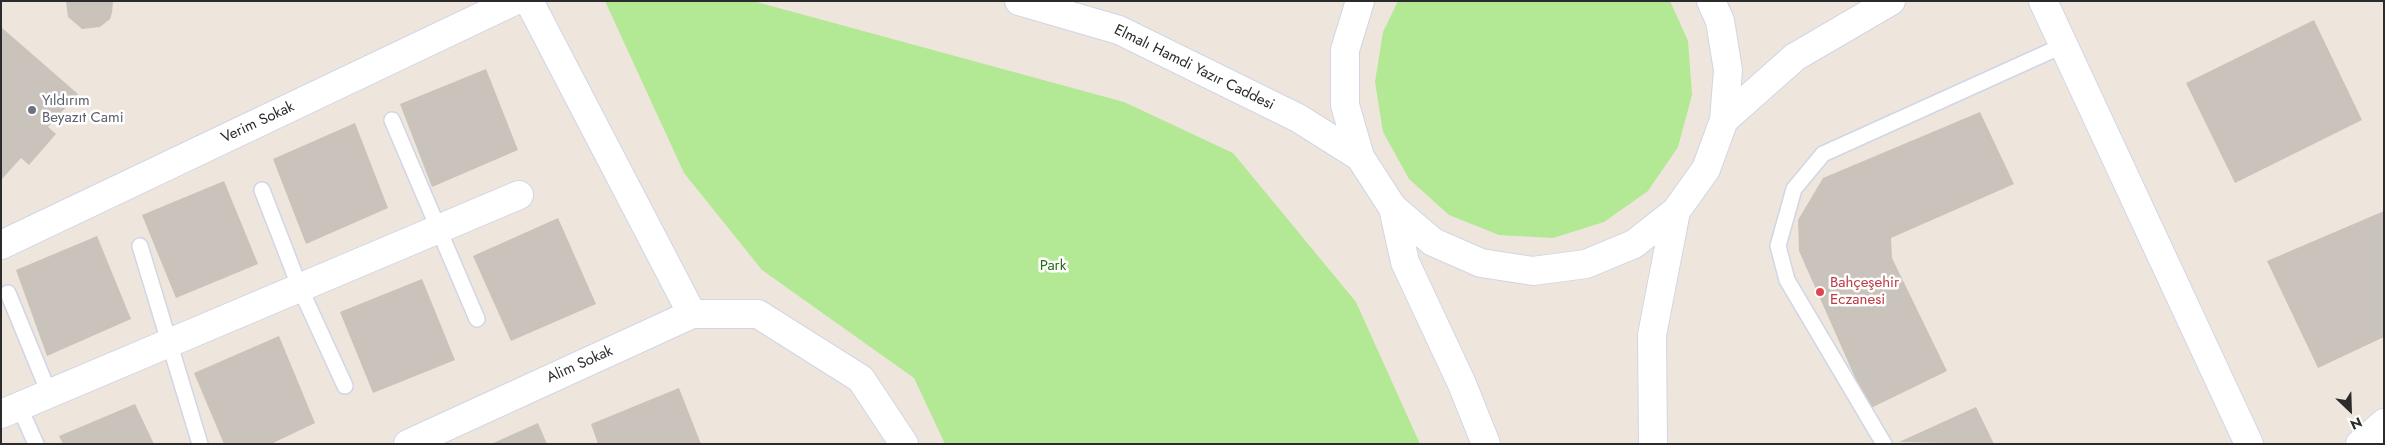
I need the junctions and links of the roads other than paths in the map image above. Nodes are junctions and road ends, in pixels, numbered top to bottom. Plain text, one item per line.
1 (514, 1) edge
2 (529, 1) edge
3 (1019, 1) edge
4 (1360, 1) edge
5 (1711, 1) edge
6 (1891, 1) edge
7 (2044, 1) edge
8 (2064, 45) junction
9 (392, 120) dead end
10 (1724, 120) junction
11 (1360, 157) junction
12 (262, 190) dead end
13 (519, 195) dead end
14 (1393, 208) junction
15 (1676, 211) junction
16 (437, 229) junction
17 (1, 245) edge
18 (140, 246) dead end
19 (300, 288) junction
20 (8, 293) dead end
21 (692, 314) junction
22 (477, 319) dead end
23 (170, 342) junction
24 (345, 386) dead end
25 (49, 393) junction
26 (10, 410) edge
27 (2384, 423) edge
28 (36, 444) edge
29 (200, 444) edge
30 (408, 444) edge
31 (904, 444) edge
32 (1486, 444) edge
33 (1653, 444) edge
34 (1884, 444) edge
35 (2249, 444) edge
36 (2360, 444) edge

1 - 17 street, Verim Sokak
2 - 21 street
3 - 11 street, Elmalı Hamdi Yazır Caddesi
4 - 11 street
5 - 10 street
6 - 10 street
7 - 8 street
8 - 34 lane
8 - 35 street
9 - 16 lane
10 - 15 street
11 - 14 street
12 - 19 lane
13 - 16 street
14 - 15 street
14 - 32 street
15 - 33 street
16 - 19 street
16 - 22 lane
18 - 23 lane
19 - 23 street
19 - 24 lane
20 - 25 lane
21 - 30 street, Alim Sokak
21 - 31 street, Alim Sokak
23 - 25 street
23 - 29 lane
25 - 26 street
26 - 28 lane
27 - 36 street

